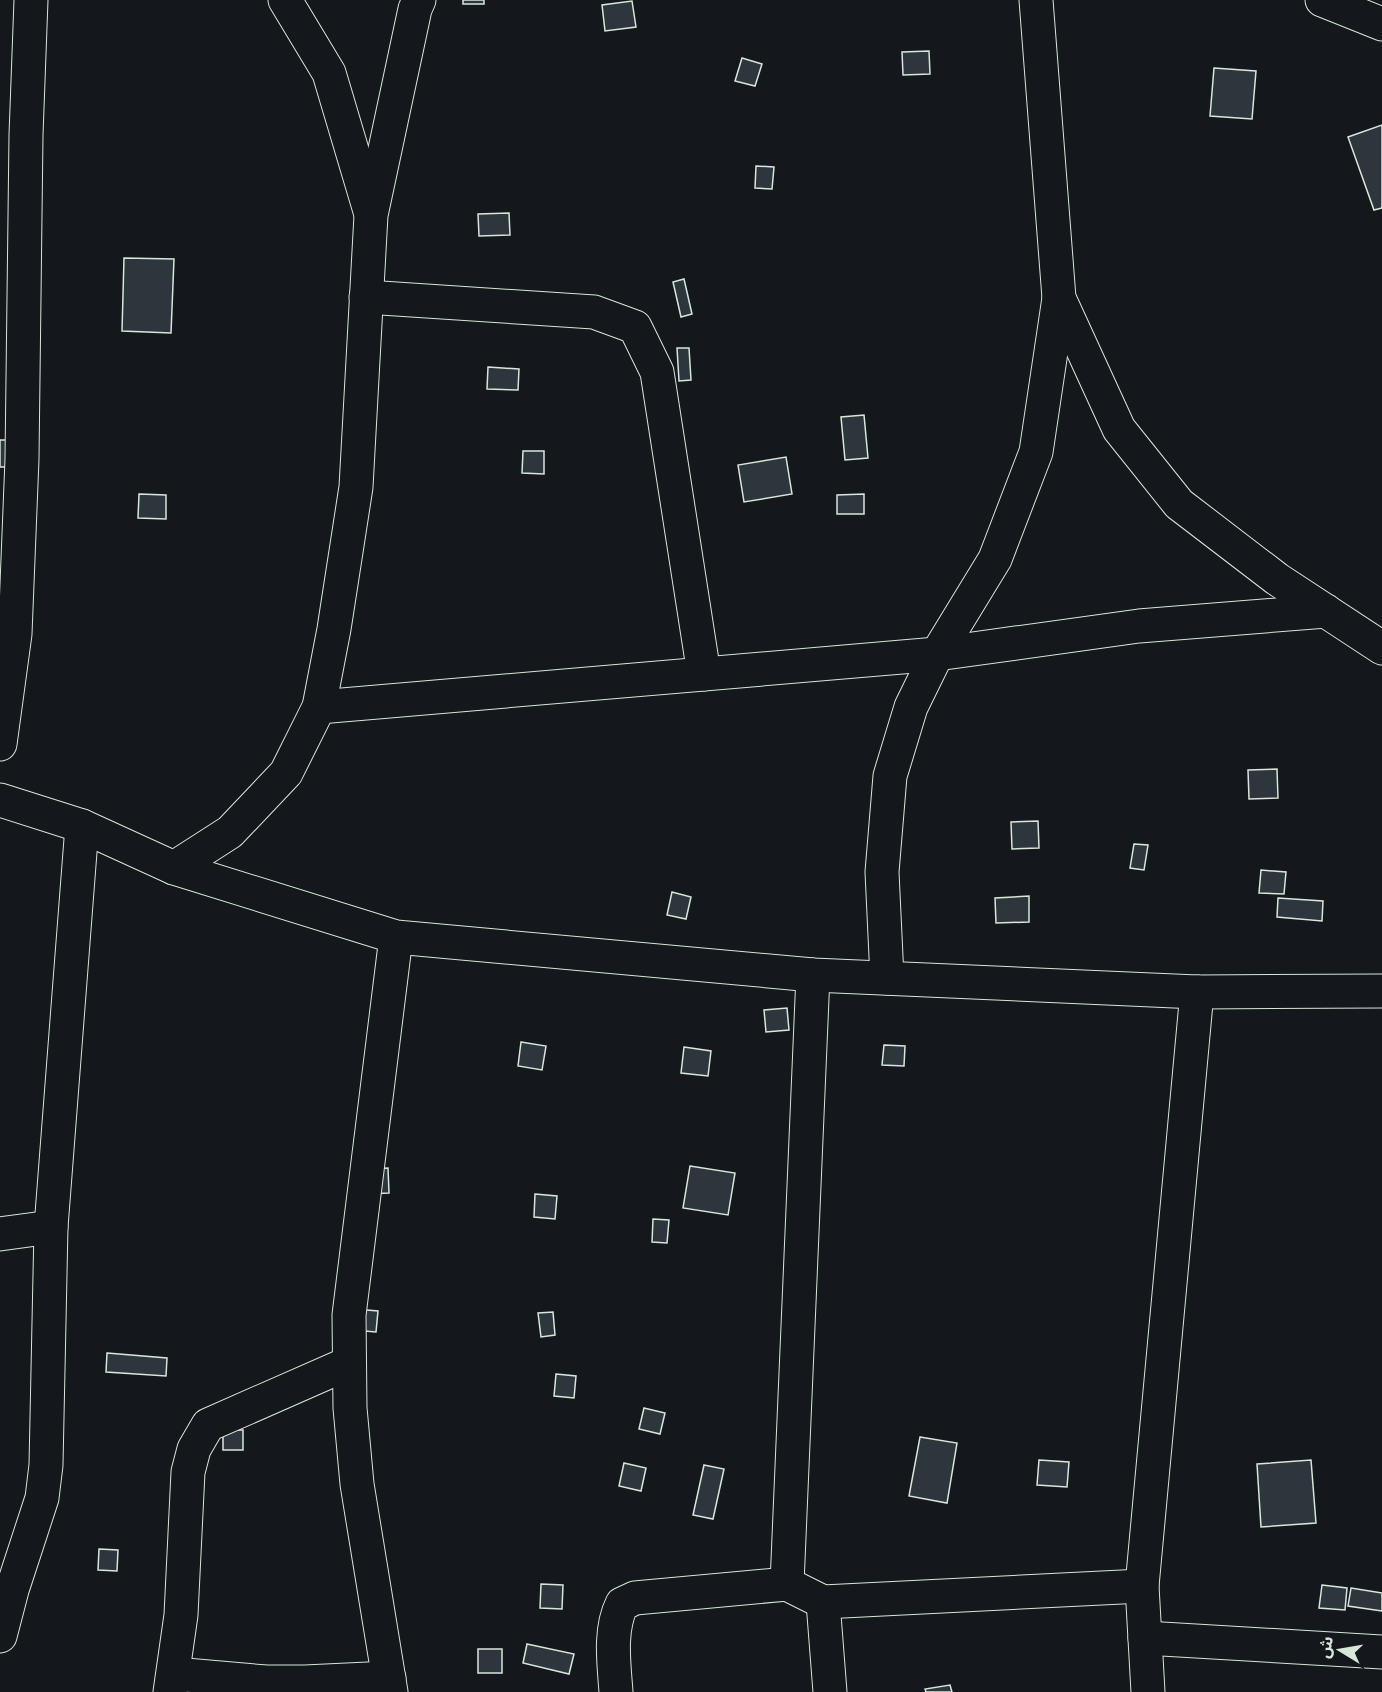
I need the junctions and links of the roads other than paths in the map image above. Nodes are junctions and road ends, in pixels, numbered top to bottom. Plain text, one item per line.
1 (31, 0) edge
2 (285, 0) edge
3 (419, 0) edge
4 (1036, 0) edge
5 (1322, 0) edge
6 (1382, 24) edge
7 (371, 215) junction
8 (366, 297) junction
9 (1059, 298) junction
10 (1326, 611) junction
11 (1382, 648) edge
12 (937, 654) junction
13 (704, 674) junction
14 (319, 707) junction
15 (0, 744) edge
16 (0, 800) edge
17 (82, 826) junction
18 (174, 868) junction
19 (396, 937) junction
20 (813, 975) junction
21 (887, 978) junction
22 (1382, 991) edge
23 (1197, 992) junction
24 (51, 1227) junction
25 (0, 1234) edge
26 (349, 1363) junction
27 (787, 1584) junction
28 (1142, 1586) junction
29 (6, 1588) edge
30 (823, 1602) junction
31 (0, 1636) edge
32 (1144, 1638) junction
33 (1382, 1652) edge
34 (172, 1683) edge
35 (390, 1685) edge
36 (616, 1692) edge
37 (830, 1692) edge
38 (1148, 1692) edge

1 - 15 street
2 - 7 street
3 - 7 street
4 - 9 street
5 - 6 street
7 - 8 street
8 - 13 street
8 - 14 street
9 - 10 street
9 - 12 street
10 - 11 street
10 - 12 street
12 - 13 street
12 - 21 street
13 - 14 street
14 - 18 street
16 - 17 street
17 - 18 street
17 - 24 street
18 - 19 street
19 - 20 street
19 - 26 street
20 - 21 street
20 - 27 street
21 - 23 street
22 - 23 street
23 - 28 street
24 - 25 street
24 - 29 street
26 - 34 street
26 - 35 street
27 - 30 street
27 - 36 street
28 - 30 street
28 - 32 street
29 - 31 street
30 - 37 street
32 - 33 street
32 - 38 street
34 - 35 street

